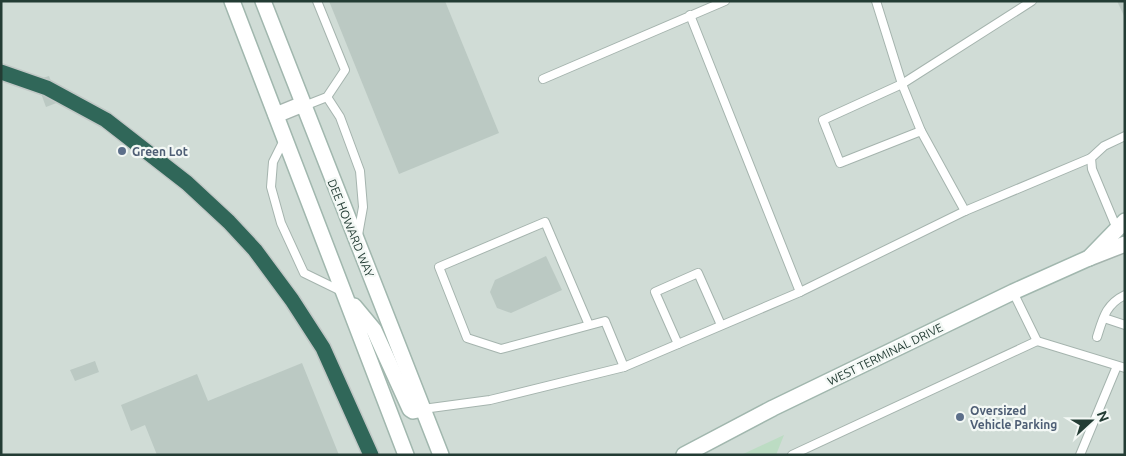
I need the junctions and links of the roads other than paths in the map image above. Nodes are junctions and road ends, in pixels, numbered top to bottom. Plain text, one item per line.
1 (232, 1) edge
2 (263, 1) edge
3 (317, 1) edge
4 (725, 1) edge
5 (876, 1) edge
6 (1032, 1) edge
7 (690, 15) junction
8 (1, 72) edge
9 (543, 79) dead end
10 (902, 84) junction
11 (327, 97) junction
12 (303, 105) junction
13 (276, 115) junction
14 (921, 130) junction
15 (1125, 136) edge
16 (285, 138) junction
17 (1092, 158) junction
18 (965, 211) junction
19 (1121, 225) edge
20 (357, 242) junction
21 (1125, 244) edge
22 (1125, 253) edge
23 (1089, 258) junction
24 (800, 292) junction
25 (1014, 292) junction
26 (345, 293) junction
27 (1125, 295) edge
28 (1104, 318) junction
29 (589, 325) junction
30 (1125, 325) edge
31 (721, 326) junction
32 (1097, 337) dead end
33 (1037, 341) junction
34 (678, 344) junction
35 (624, 367) junction
36 (1121, 367) edge
37 (423, 410) junction
38 (371, 455) edge
39 (406, 455) edge
40 (441, 455) edge
41 (685, 455) edge
42 (792, 455) edge
43 (1080, 455) edge

1 - 13 main road
2 - 12 main road, DEE HOWARD WAY
3 - 11 lane
4 - 7 lane
5 - 10 lane
6 - 10 lane
7 - 9 lane
7 - 24 lane
8 - 38 highway
10 - 14 lane
10 - 14 lane
11 - 12 lane
11 - 20 lane
12 - 13 main road
12 - 20 main road, DEE HOWARD WAY
13 - 16 main road
14 - 18 lane
15 - 17 lane
16 - 26 main road
16 - 26 lane
17 - 18 lane
17 - 19 lane
18 - 24 lane
19 - 23 main road
20 - 37 main road, DEE HOWARD WAY
21 - 23 main road, WEST TERMINAL DRIVE
22 - 23 lane
23 - 25 main road, WEST TERMINAL DRIVE
24 - 31 lane
25 - 33 lane
25 - 41 main road, WEST TERMINAL DRIVE
26 - 37 main road
26 - 39 main road
27 - 28 lane
28 - 30 lane
28 - 32 lane
29 - 29 lane
29 - 35 lane
31 - 34 lane
31 - 34 lane
33 - 36 lane
33 - 42 lane
34 - 35 lane
35 - 37 lane
36 - 43 lane
37 - 40 main road, DEE HOWARD WAY

